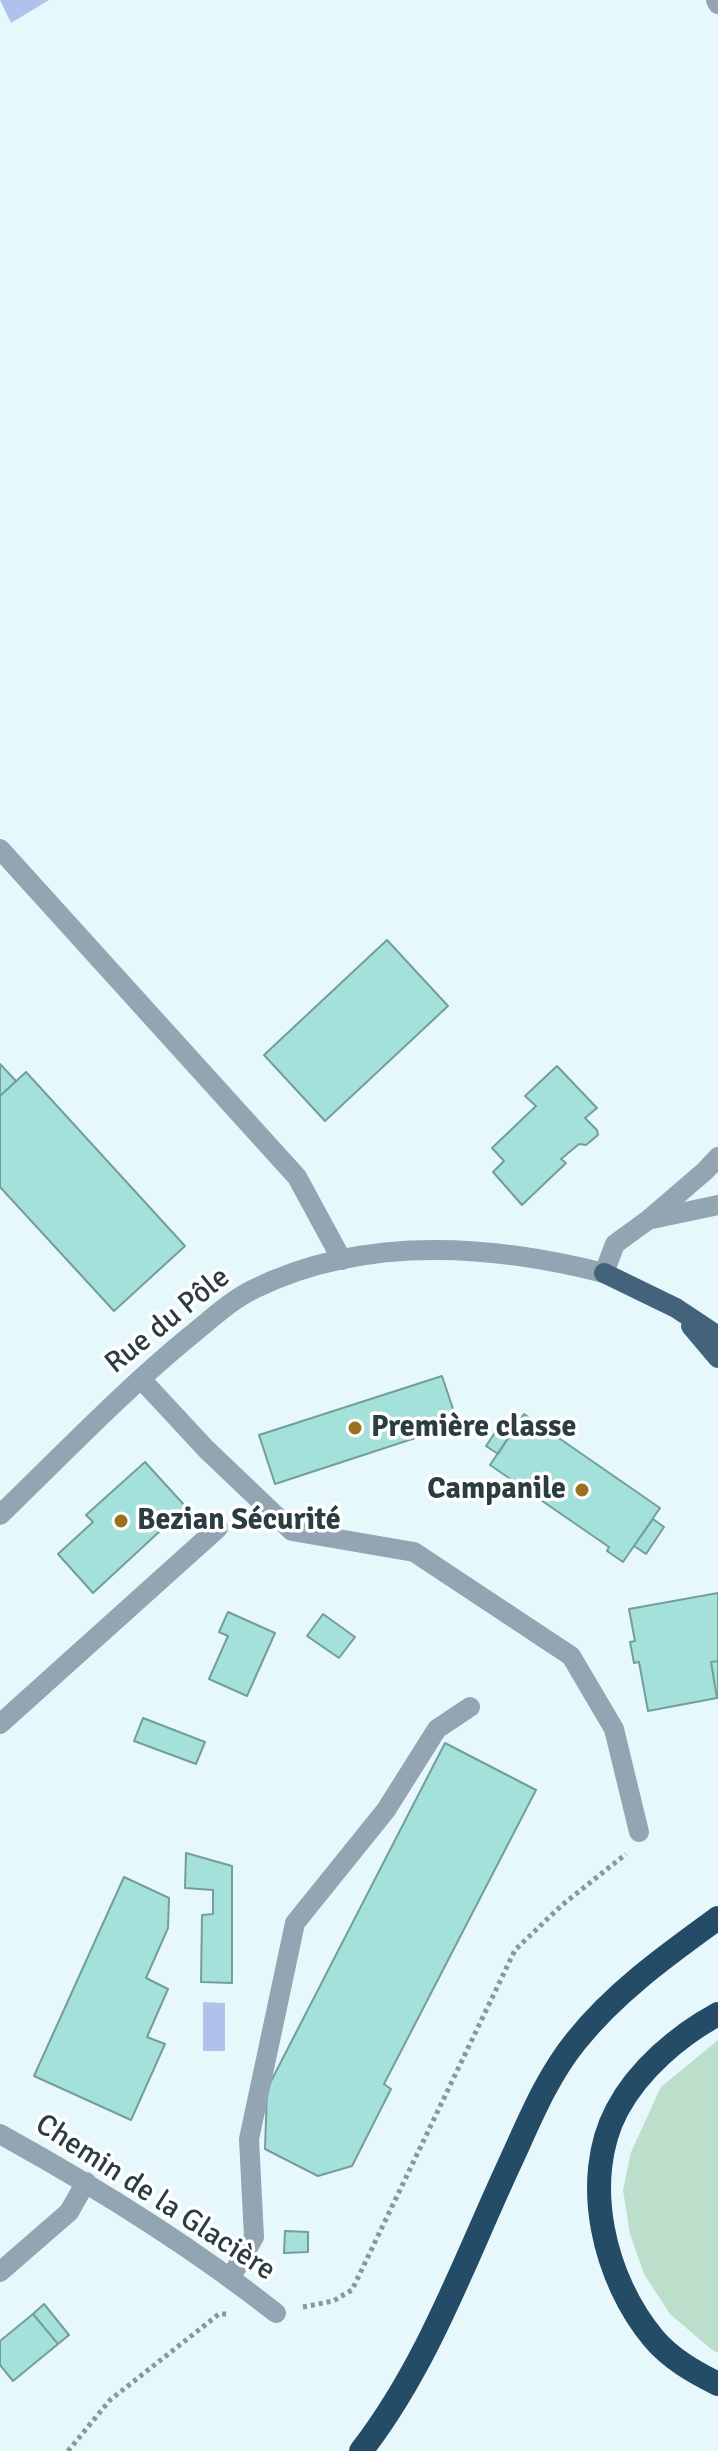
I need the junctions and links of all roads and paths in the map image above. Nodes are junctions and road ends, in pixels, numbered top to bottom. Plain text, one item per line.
1 (0, 849) edge
2 (718, 1157) edge
3 (718, 1205) edge
4 (648, 1220) junction
5 (342, 1260) junction
6 (604, 1273) junction
7 (676, 1308) junction
8 (718, 1336) edge
9 (718, 1358) edge
10 (141, 1379) junction
11 (0, 1515) edge
12 (218, 1528) dead end
13 (470, 1707) dead end
14 (0, 1724) edge
15 (639, 1832) joint
16 (718, 1918) edge
17 (718, 2014) edge
18 (0, 2134) edge
19 (86, 2182) junction
20 (0, 2272) edge
21 (231, 2277) junction
22 (276, 2313) junction
23 (718, 2384) edge
24 (68, 2451) edge
25 (361, 2451) edge

1 - 5 street
2 - 4 street
3 - 4 street
4 - 6 street
5 - 6 street, Rue du Pôle
5 - 10 street, Rue du Pôle
6 - 7 main road
7 - 8 main road
7 - 9 main road
10 - 11 street, Rue du Pôle
10 - 15 street
12 - 14 street
13 - 21 street
15 - 22 path
16 - 25 highway
17 - 23 highway
18 - 19 street, Chemin de la Glacière
19 - 20 street
19 - 21 street, Chemin de la Glacière
21 - 22 street, Chemin de la Glacière
22 - 24 path

